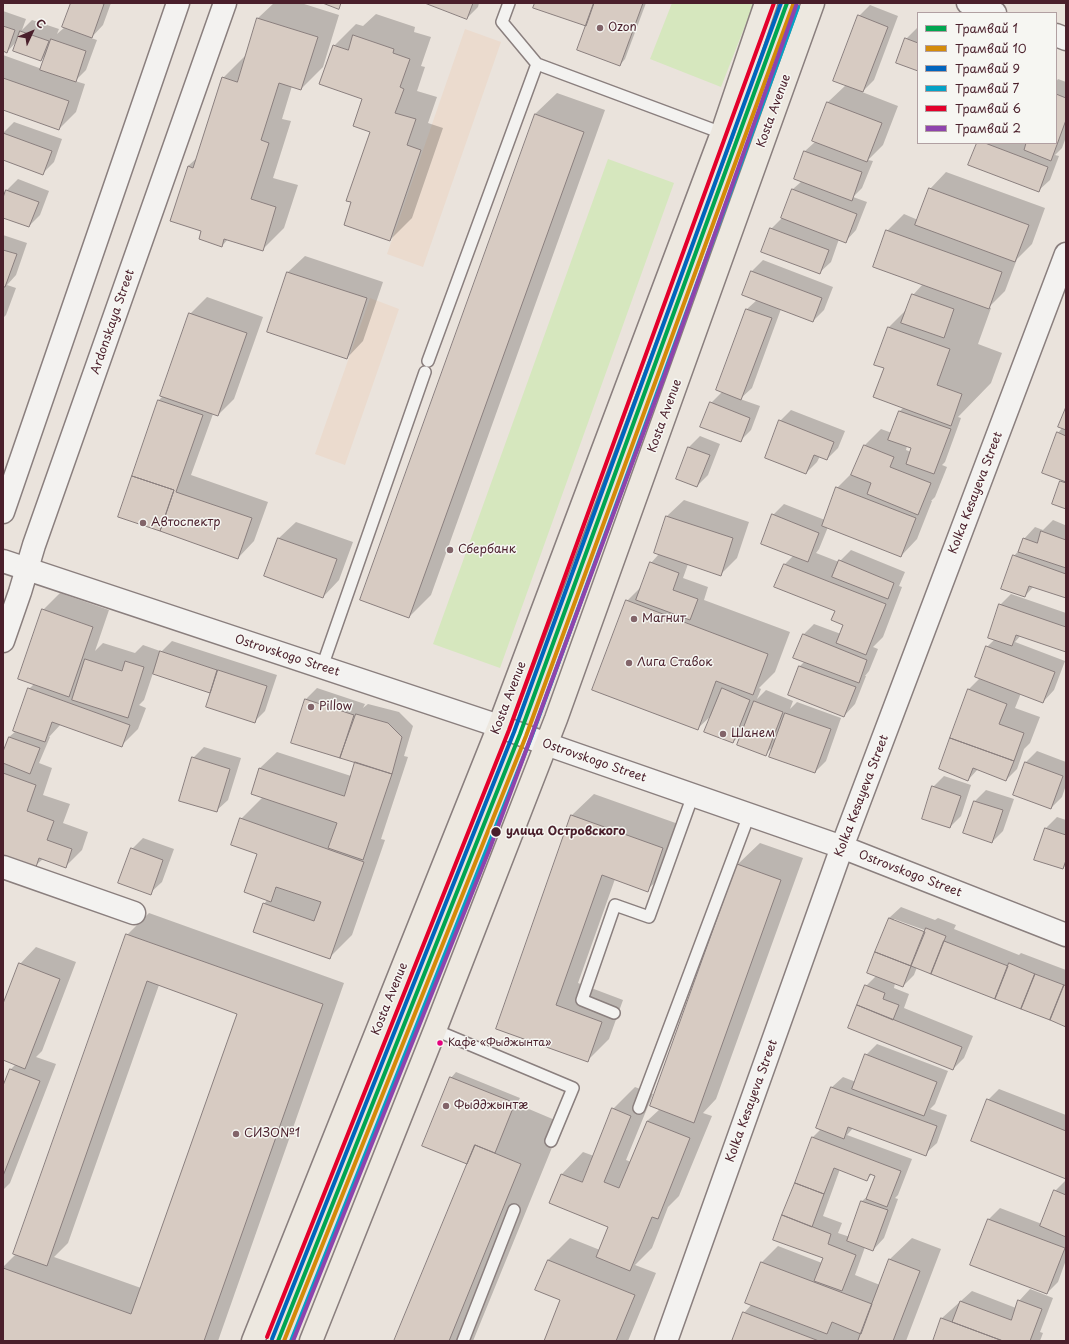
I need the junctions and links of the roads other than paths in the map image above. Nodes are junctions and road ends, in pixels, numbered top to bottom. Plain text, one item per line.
1 (178, 3) edge
2 (225, 3) edge
3 (509, 3) edge
4 (766, 3) edge
5 (813, 3) edge
6 (968, 3) edge
7 (992, 12) edge
8 (537, 64) junction
9 (722, 133) junction
10 (1066, 254) edge
11 (428, 361) dead end
12 (425, 372) dead end
13 (3, 512) edge
14 (3, 561) edge
15 (27, 570) junction
16 (3, 641) edge
17 (322, 667) junction
18 (499, 726) junction
19 (546, 744) junction
20 (693, 795) junction
21 (749, 815) junction
22 (842, 848) junction
23 (3, 867) edge
24 (134, 913) dead end
25 (1066, 935) edge
26 (614, 1013) dead end
27 (435, 1030) junction
28 (639, 1108) dead end
29 (551, 1141) dead end
30 (514, 1210) dead end
31 (253, 1341) edge
32 (311, 1341) edge
33 (463, 1341) edge
34 (666, 1341) edge

1 - 13 street
2 - 15 street, Ardonskaya Street
3 - 8 lane
4 - 9 main road, Kosta Avenue
5 - 19 main road, Kosta Avenue
6 - 7 street
8 - 9 lane
8 - 11 lane
9 - 18 main road, Kosta Avenue
10 - 22 street, Kolka Kesayeva Street
12 - 17 lane
14 - 15 street, Ostrovskogo Street
15 - 16 street, Ardonskaya Street
15 - 17 street, Ostrovskogo Street
17 - 18 street, Ostrovskogo Street
18 - 19 street, Ostrovskogo Street
18 - 31 main road, Kosta Avenue
19 - 20 street, Ostrovskogo Street
19 - 27 main road, Kosta Avenue
20 - 21 street, Ostrovskogo Street
20 - 26 lane
21 - 22 street, Ostrovskogo Street
21 - 28 lane
22 - 25 street, Ostrovskogo Street
22 - 34 street, Kolka Kesayeva Street
23 - 24 street
27 - 29 lane
27 - 32 main road, Kosta Avenue
30 - 33 lane

